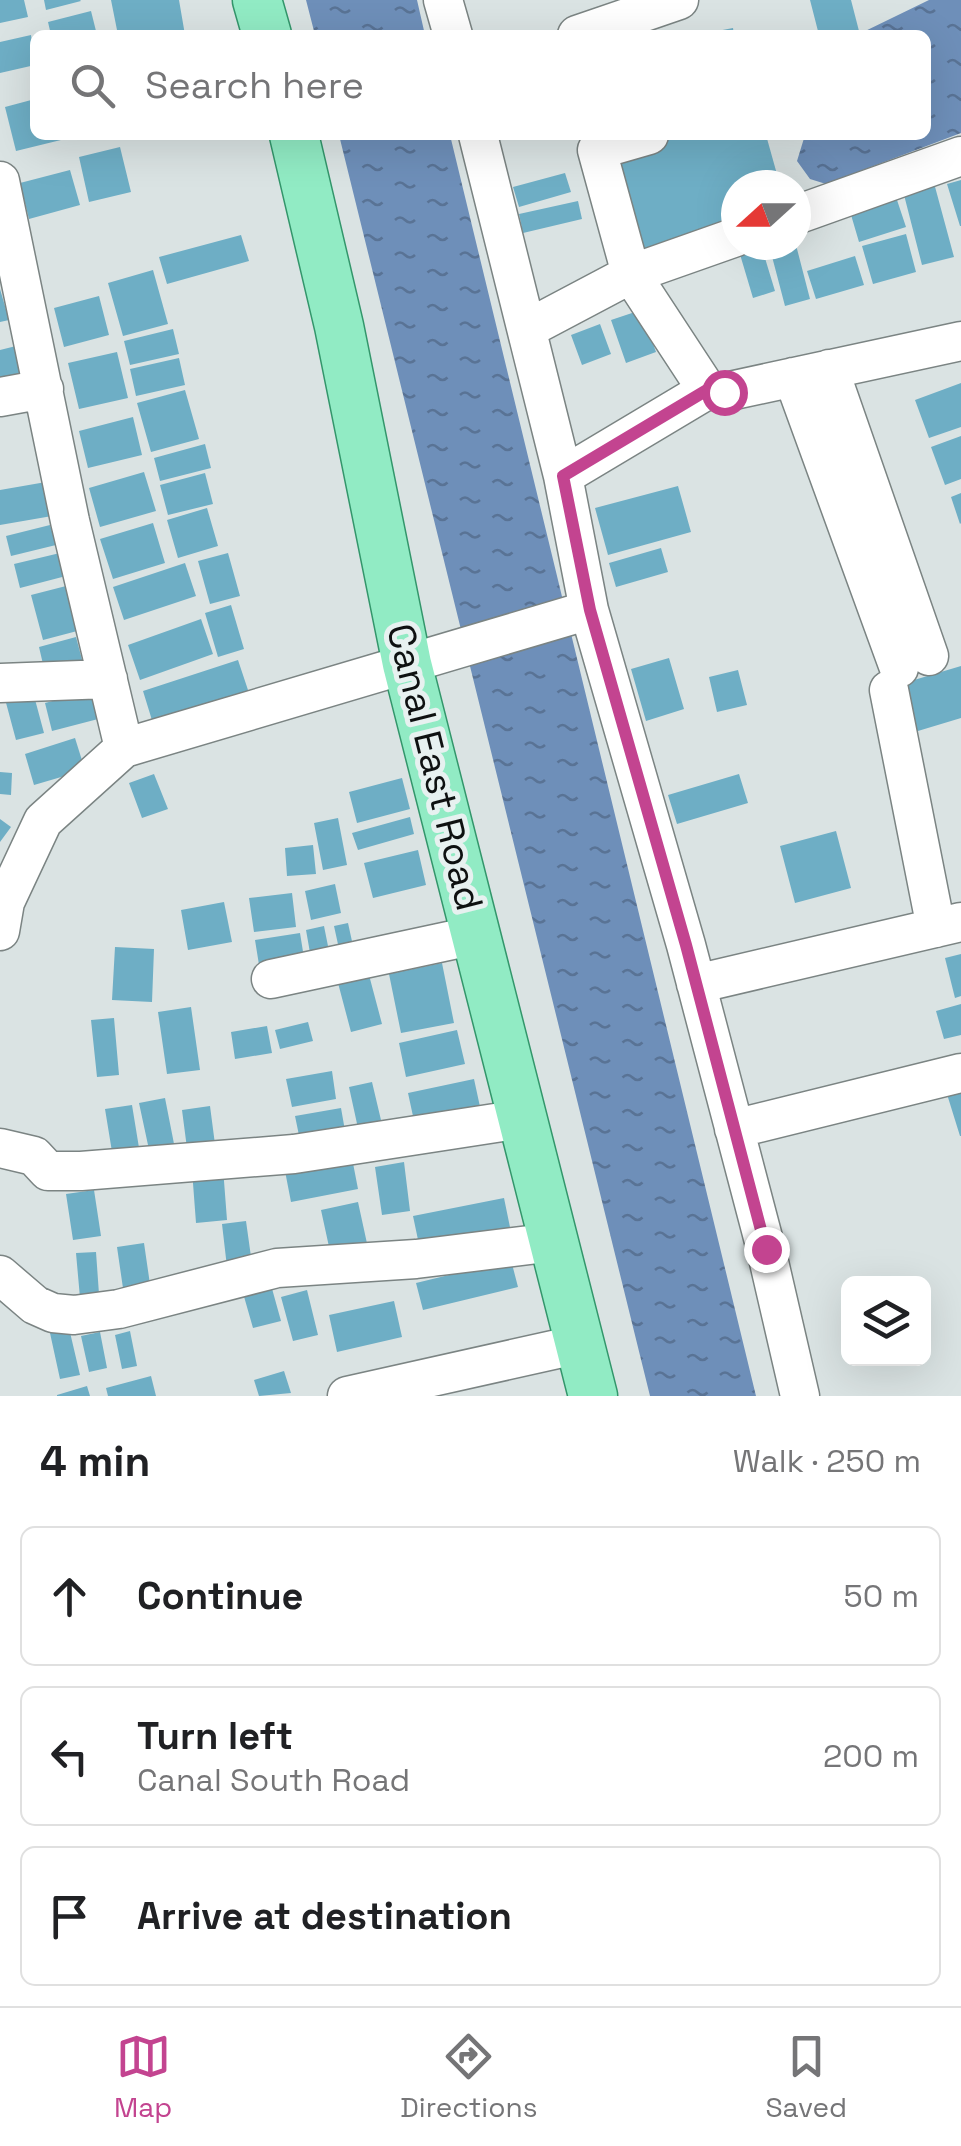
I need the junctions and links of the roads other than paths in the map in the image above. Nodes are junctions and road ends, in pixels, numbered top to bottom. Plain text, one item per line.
1 (257, 0) edge
2 (443, 0) edge
3 (678, 0) edge
4 (266, 30) edge
5 (452, 30) edge
6 (591, 30) edge
7 (295, 140) edge
8 (479, 140) edge
9 (632, 140) edge
10 (961, 156) edge
11 (0, 181) edge
12 (811, 210) edge
13 (721, 242) edge
14 (632, 274) junction
15 (527, 330) junction
16 (961, 342) edge
17 (811, 373) junction
18 (44, 389) junction
19 (707, 390) junction
20 (0, 397) edge
21 (563, 476) junction
22 (582, 614) junction
23 (421, 660) junction
24 (108, 679) junction
25 (0, 684) edge
26 (124, 748) junction
27 (948, 925) edge
28 (0, 931) edge
29 (476, 935) junction
30 (271, 980) dead end
31 (696, 984) junction
32 (961, 1073) edge
33 (522, 1119) junction
34 (734, 1129) junction
35 (0, 1148) edge
36 (554, 1242) junction
37 (0, 1275) edge
38 (580, 1344) junction
39 (347, 1396) edge
40 (593, 1396) edge
41 (800, 1396) edge

1 - 4 main road
2 - 5 street
3 - 6 street
7 - 23 main road, Canal East Road
8 - 15 street
9 - 14 street
10 - 12 street
11 - 18 street
13 - 14 street
14 - 15 street
14 - 19 street
15 - 21 street
16 - 17 street
17 - 19 street
17 - 27 street
18 - 20 street
18 - 24 street
19 - 21 street
21 - 22 street
22 - 23 street
22 - 31 street
23 - 26 street
23 - 29 main road, Canal East Road
24 - 25 street
24 - 26 street
26 - 28 street
27 - 31 street
29 - 30 street
29 - 33 main road, Canal East Road
31 - 34 street
32 - 34 street
33 - 35 street
33 - 36 main road, Canal East Road
34 - 41 street
36 - 37 street
36 - 38 main road, Canal East Road
38 - 39 street
38 - 40 main road, Canal East Road

